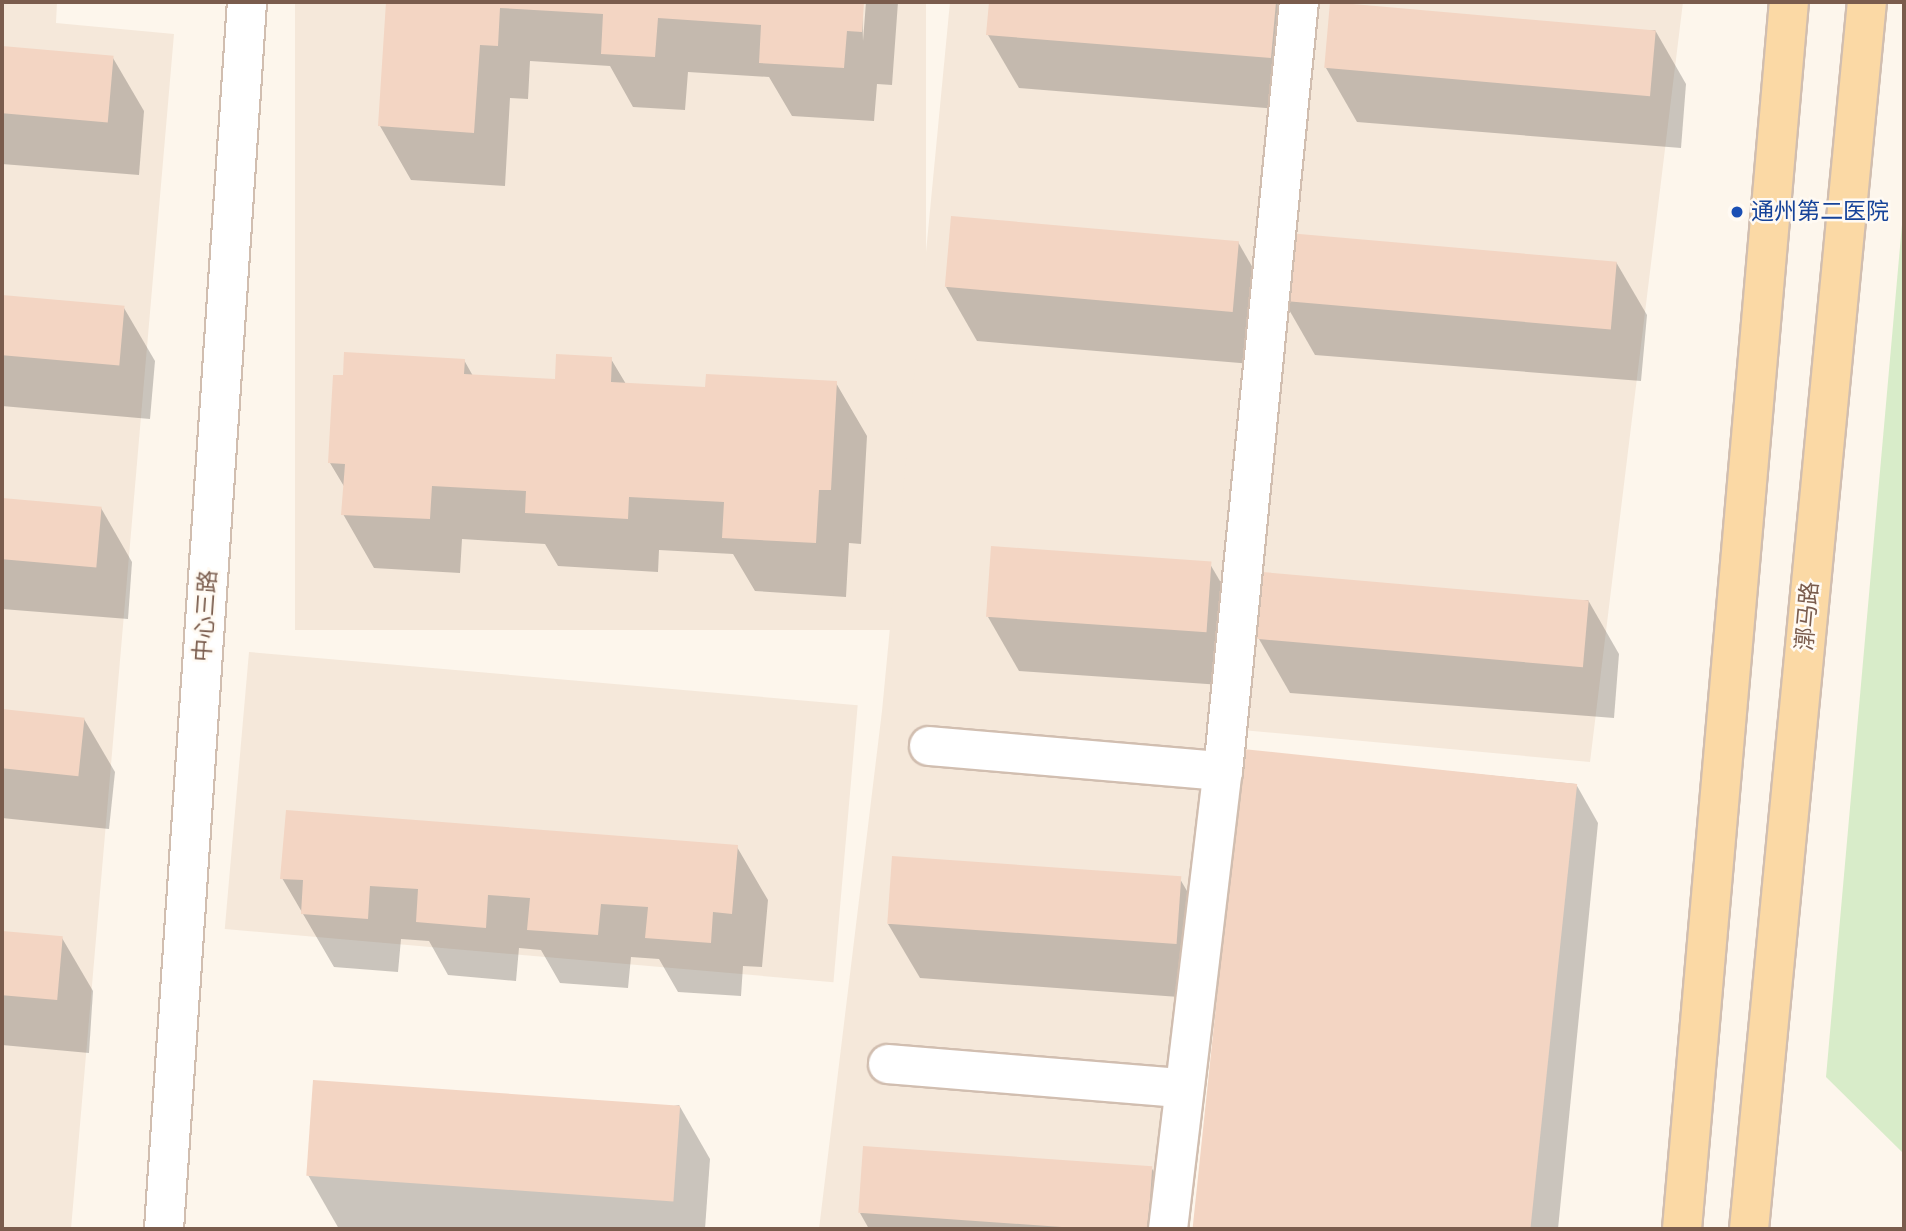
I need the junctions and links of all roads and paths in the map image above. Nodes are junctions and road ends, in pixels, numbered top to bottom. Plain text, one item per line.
1 (247, 2) edge
2 (1299, 2) edge
3 (1789, 2) edge
4 (1867, 2) edge
5 (929, 746) dead end
6 (1223, 771) junction
7 (888, 1063) dead end
8 (1182, 1088) junction
9 (164, 1229) edge
10 (1168, 1229) edge
11 (1682, 1229) edge
12 (1749, 1229) edge

1 - 9 street, 中心三路
2 - 6 street
3 - 11 main road
4 - 12 main road, 漷马路
5 - 6 street
6 - 8 street
7 - 8 street
8 - 10 street

